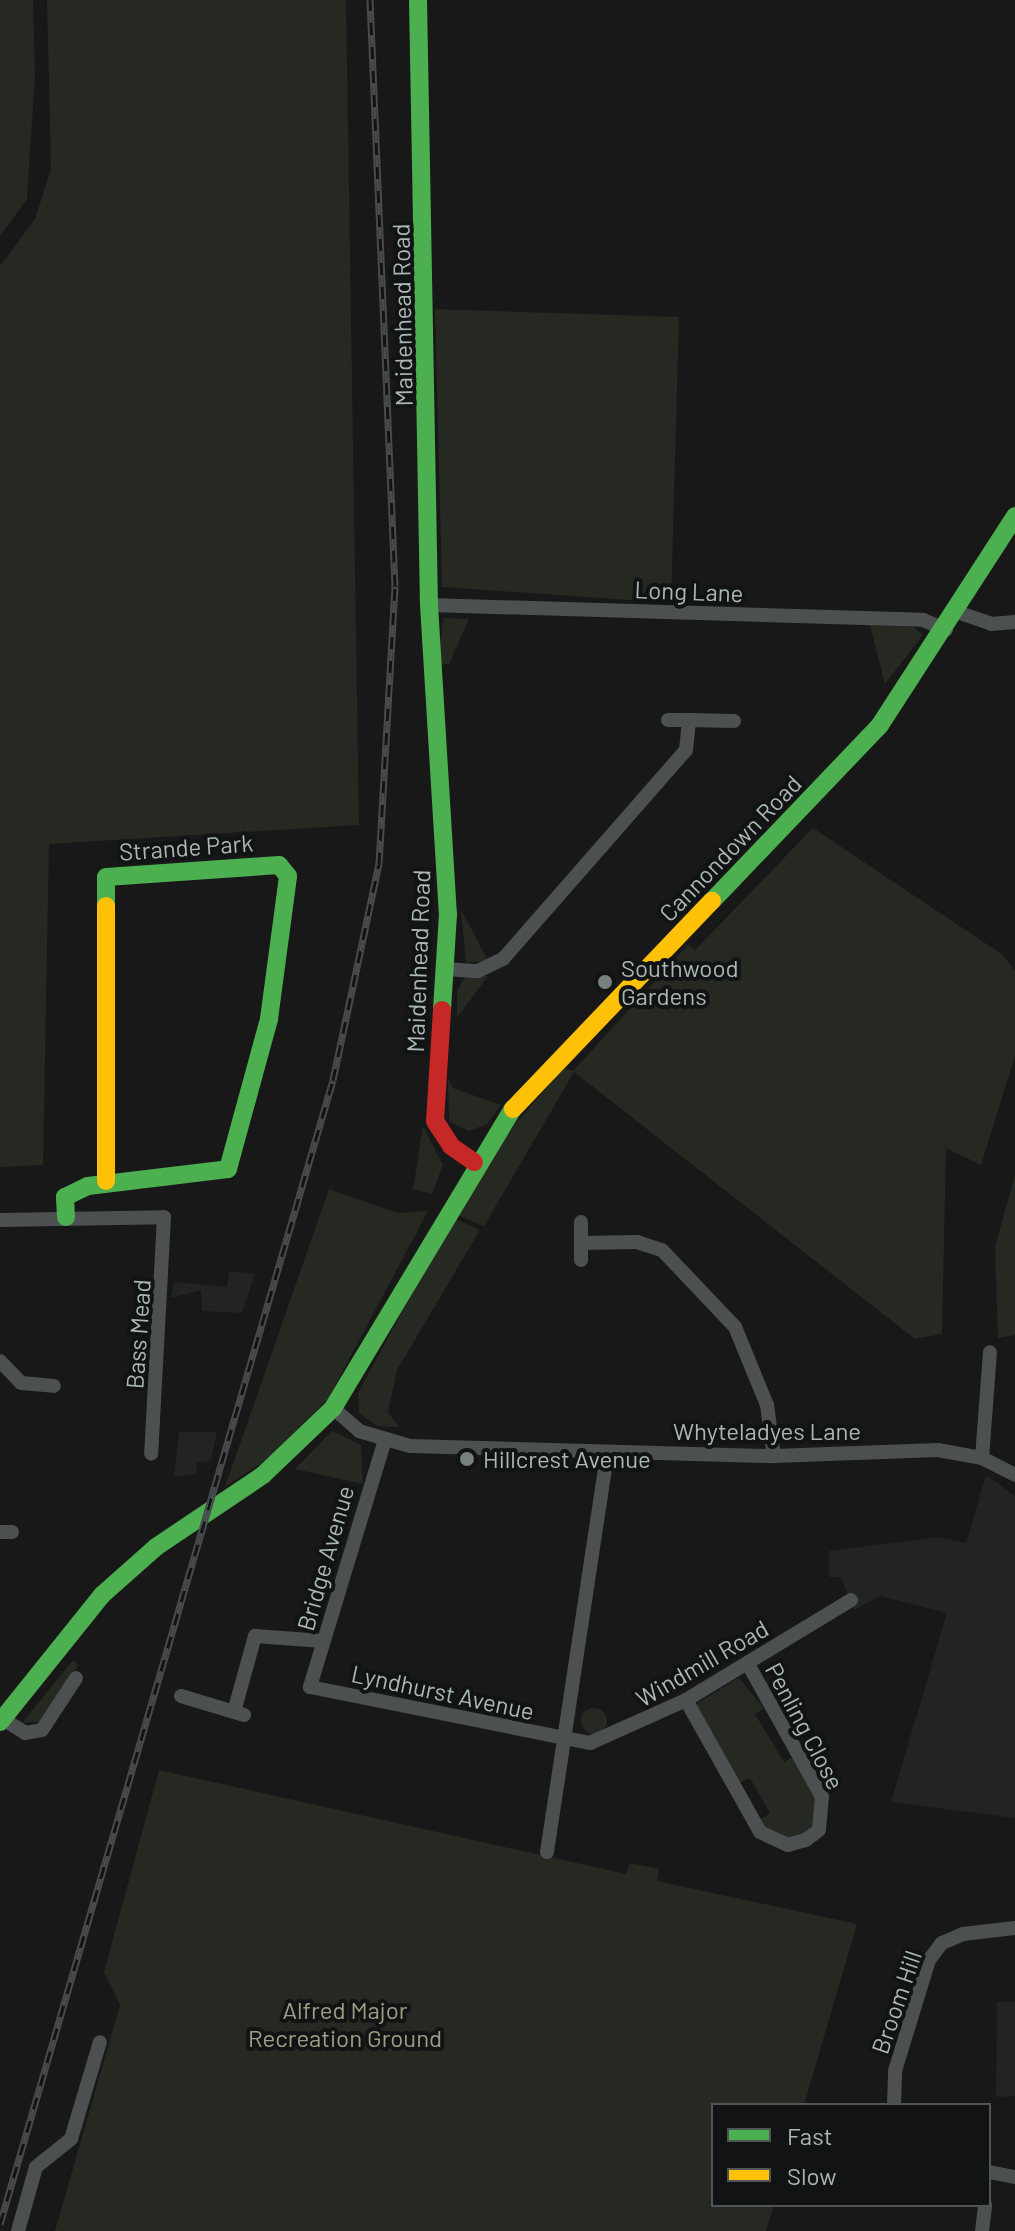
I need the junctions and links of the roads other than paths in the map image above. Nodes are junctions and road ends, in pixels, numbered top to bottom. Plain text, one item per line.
1 (418, 0) edge
2 (1015, 516) edge
3 (429, 605) junction
4 (957, 612) junction
5 (1015, 622) edge
6 (946, 630) junction
7 (668, 720) dead end
8 (689, 720) junction
9 (734, 721) dead end
10 (446, 969) junction
11 (474, 1162) junction
12 (106, 1181) junction
13 (66, 1217) junction
14 (0, 1220) edge
15 (581, 1222) dead end
16 (581, 1243) junction
17 (581, 1260) dead end
18 (990, 1352) dead end
19 (0, 1361) edge
20 (54, 1386) dead end
21 (333, 1408) junction
22 (384, 1443) junction
23 (607, 1453) junction
24 (151, 1454) dead end
25 (774, 1456) junction
26 (982, 1458) junction
27 (1015, 1475) edge
28 (851, 1600) dead end
29 (323, 1641) junction
30 (748, 1664) junction
31 (76, 1678) dead end
32 (310, 1687) joint
33 (181, 1696) dead end
34 (686, 1700) junction
35 (2, 1720) edge
36 (567, 1739) junction
37 (547, 1852) dead end
38 (1015, 1928) edge
39 (100, 2042) dead end
40 (82, 2054) dead end
41 (97, 2057) junction
42 (894, 2103) edge
43 (991, 2177) edge
44 (1015, 2177) edge
45 (985, 2207) edge
46 (18, 2231) edge
47 (982, 2231) edge

1 - 3 street, Maidenhead Road
2 - 4 street, Cannondown Road
3 - 6 street, Long Lane
3 - 10 street, Maidenhead Road
4 - 5 street
4 - 6 street, Cannondown Road
6 - 11 street, Cannondown Road
7 - 8 street
8 - 9 street
8 - 10 street
10 - 11 street, Maidenhead Road
11 - 21 street
12 - 12 street, Strande Park
12 - 13 street, Strande Park
13 - 14 street
13 - 24 street, Bass Mead
15 - 16 street
16 - 17 street
16 - 25 street
18 - 26 street
19 - 20 street
21 - 22 street
21 - 35 street
22 - 23 street, Whyteladyes Lane
22 - 29 street, Bridge Avenue
23 - 25 street, Whyteladyes Lane
23 - 36 street
25 - 26 street, Whyteladyes Lane
26 - 27 street, Whyteladyes Lane
28 - 30 street, Windmill Road
29 - 32 street, Bridge Avenue
29 - 33 street
30 - 34 street, Windmill Road
30 - 34 street, Penling Close
31 - 35 street
32 - 36 street, Lyndhurst Avenue
34 - 36 street, Windmill Road
36 - 37 street
38 - 42 street, Broom Hill
39 - 41 street
40 - 41 street
41 - 46 street
43 - 44 street
45 - 47 street

